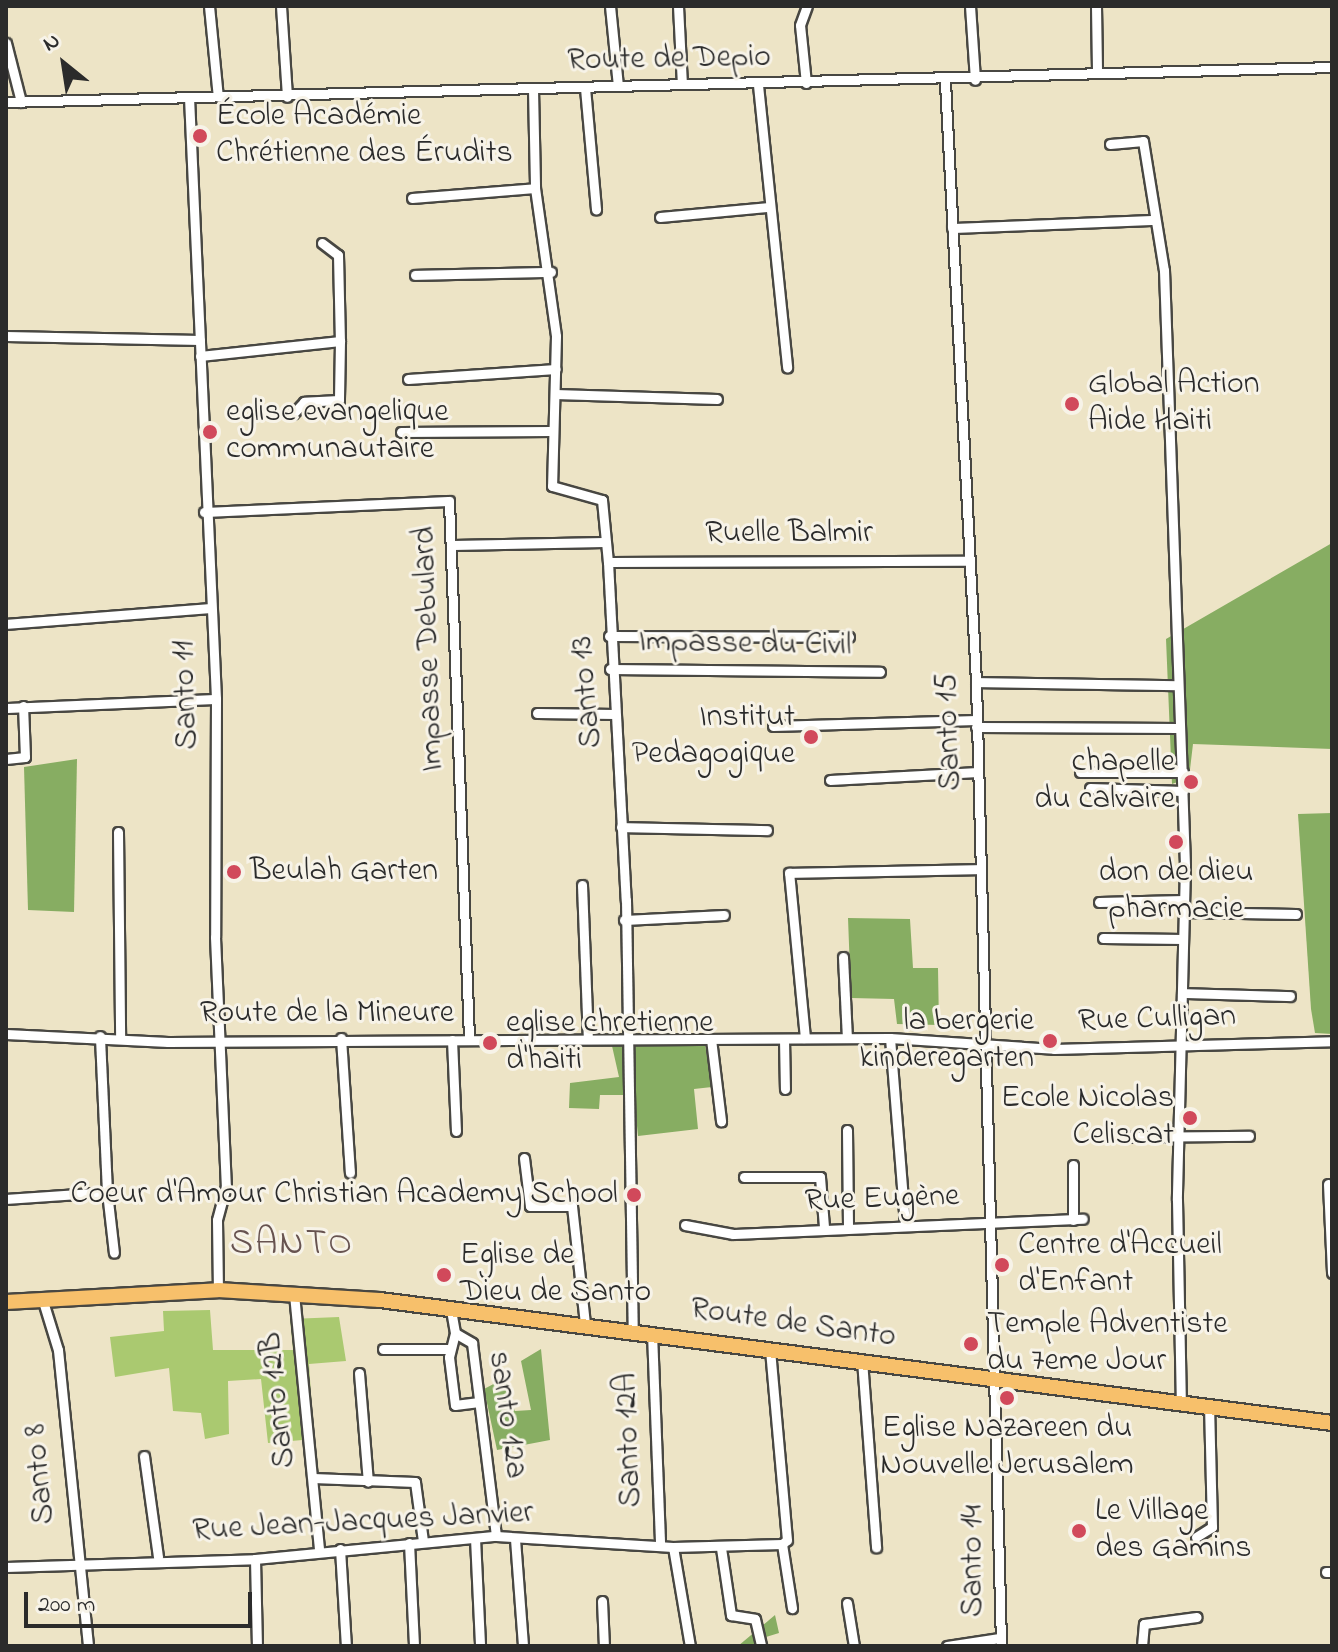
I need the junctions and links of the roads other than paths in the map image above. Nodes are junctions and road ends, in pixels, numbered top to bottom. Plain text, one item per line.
1 (209, 6) edge
2 (281, 6) edge
3 (610, 6) edge
4 (678, 6) edge
5 (807, 6) edge
6 (970, 6) edge
7 (1096, 6) edge
8 (6, 43) edge
9 (1332, 67) edge
10 (1097, 71) junction
11 (975, 80) junction
12 (945, 82) junction
13 (806, 83) junction
14 (682, 84) junction
15 (758, 85) junction
16 (618, 86) junction
17 (585, 88) junction
18 (533, 89) junction
19 (189, 97) junction
20 (218, 97) junction
21 (287, 97) junction
22 (6, 102) edge
23 (21, 102) junction
24 (1110, 144) dead end
25 (535, 188) junction
26 (412, 198) dead end
27 (767, 207) junction
28 (596, 210) dead end
29 (660, 217) dead end
30 (1153, 220) junction
31 (952, 228) junction
32 (322, 243) dead end
33 (551, 272) junction
34 (415, 275) dead end
35 (6, 336) edge
36 (200, 340) junction
37 (340, 341) junction
38 (200, 356) junction
39 (787, 368) dead end
40 (556, 369) junction
41 (408, 379) dead end
42 (555, 394) junction
43 (717, 399) dead end
44 (293, 414) dead end
45 (552, 431) junction
46 (401, 432) dead end
47 (204, 512) junction
48 (604, 542) junction
49 (453, 545) junction
50 (969, 561) junction
51 (608, 562) junction
52 (209, 608) junction
53 (6, 624) edge
54 (609, 636) junction
55 (849, 637) dead end
56 (610, 669) junction
57 (880, 672) dead end
58 (976, 682) junction
59 (1174, 685) junction
60 (216, 699) junction
61 (23, 706) junction
62 (6, 708) edge
63 (537, 713) dead end
64 (615, 714) junction
65 (976, 724) junction
66 (773, 726) dead end
67 (1178, 728) junction
68 (6, 759) edge
69 (978, 772) junction
70 (1080, 772) dead end
71 (1183, 772) junction
72 (830, 780) dead end
73 (1090, 788) dead end
74 (1183, 791) junction
75 (621, 827) junction
76 (767, 830) dead end
77 (118, 832) dead end
78 (981, 869) junction
79 (582, 885) dead end
80 (1184, 900) junction
81 (1099, 902) dead end
82 (1184, 912) junction
83 (1296, 914) dead end
84 (724, 915) dead end
85 (624, 920) junction
86 (1103, 938) dead end
87 (1183, 939) junction
88 (843, 957) dead end
89 (1182, 993) junction
90 (1290, 996) dead end
91 (6, 1034) edge
92 (100, 1036) junction
93 (120, 1037) junction
94 (341, 1038) junction
95 (805, 1038) junction
96 (847, 1038) junction
97 (890, 1038) junction
98 (218, 1039) junction
99 (588, 1039) junction
100 (626, 1039) junction
101 (711, 1039) junction
102 (784, 1039) junction
103 (452, 1040) junction
104 (469, 1040) junction
105 (1332, 1041) edge
106 (984, 1042) junction
107 (1181, 1046) junction
108 (785, 1089) dead end
109 (721, 1121) dead end
110 (847, 1130) dead end
111 (456, 1131) dead end
112 (1179, 1136) junction
113 (1249, 1136) dead end
114 (1122, 1137) dead end
115 (524, 1158) dead end
116 (1073, 1165) dead end
117 (350, 1173) dead end
118 (744, 1177) dead end
119 (1328, 1184) dead end
120 (107, 1192) junction
121 (6, 1199) edge
122 (990, 1222) junction
123 (905, 1224) junction
124 (685, 1225) dead end
125 (848, 1226) junction
126 (824, 1227) junction
127 (114, 1253) dead end
128 (1332, 1273) edge
129 (218, 1290) junction
130 (294, 1294) junction
131 (42, 1298) junction
132 (6, 1302) edge
133 (451, 1310) junction
134 (585, 1324) junction
135 (633, 1331) junction
136 (455, 1333) junction
137 (652, 1333) junction
138 (383, 1349) dead end
139 (449, 1349) junction
140 (770, 1349) junction
141 (862, 1360) junction
142 (359, 1373) dead end
143 (996, 1381) junction
144 (479, 1402) junction
145 (1181, 1404) junction
146 (1209, 1408) junction
147 (1332, 1423) edge
148 (144, 1456) dead end
149 (313, 1478) junction
150 (368, 1482) junction
151 (496, 1536) junction
152 (1196, 1537) dead end
153 (475, 1538) junction
154 (515, 1539) junction
155 (423, 1541) junction
156 (409, 1543) junction
157 (782, 1544) junction
158 (660, 1546) junction
159 (673, 1547) junction
160 (876, 1547) dead end
161 (721, 1548) junction
162 (319, 1549) junction
163 (340, 1549) junction
164 (158, 1557) junction
165 (255, 1559) junction
166 (82, 1561) junction
167 (6, 1567) edge
168 (602, 1601) dead end
169 (847, 1603) dead end
170 (792, 1608) dead end
171 (1197, 1617) dead end
172 (1000, 1642) edge
173 (88, 1646) edge
174 (257, 1646) edge
175 (346, 1646) edge
176 (414, 1646) edge
177 (480, 1646) edge
178 (523, 1646) edge
179 (604, 1646) edge
180 (690, 1646) edge
181 (761, 1646) edge
182 (854, 1646) edge
183 (947, 1646) edge
184 (1142, 1646) edge

1 - 20 street
2 - 21 street
3 - 16 street
4 - 14 street
5 - 13 street
6 - 11 street
7 - 10 street
8 - 23 street
9 - 10 street, Route de Depio
10 - 11 street, Route de Depio
11 - 12 street, Route de Depio
12 - 13 street, Route de Depio
12 - 31 street, Santo 15
13 - 15 street, Route de Depio
14 - 15 street, Route de Depio
14 - 16 street, Route de Depio
15 - 27 street
16 - 17 street, Route de Depio
17 - 18 street, Route de Depio
17 - 28 street
18 - 21 street, Route de Depio
18 - 25 street, Santo 13
19 - 20 street, Route de Depio
19 - 23 street, Route de Depio
19 - 36 street, Santo 11
20 - 21 street, Route de Depio
22 - 23 street, Route de Depio
24 - 30 street
25 - 26 street
25 - 33 street, Santo 13
27 - 29 street
27 - 39 street
30 - 31 street
30 - 59 street
31 - 50 street, Santo 15
32 - 37 street
33 - 34 street
33 - 40 street, Santo 13
35 - 36 street
36 - 38 street, Santo 11
37 - 38 street
37 - 44 street
38 - 47 street, Santo 11
40 - 41 street
40 - 42 street, Santo 13
42 - 43 street
42 - 45 street, Santo 13
45 - 46 street
45 - 48 street, Santo 13
47 - 49 street, Impasse Debulard
47 - 52 street, Santo 11
48 - 49 street
48 - 51 street, Santo 13
49 - 104 street, Impasse Debulard
50 - 51 street, Ruelle Balmir
50 - 58 street, Santo 15
51 - 54 street, Santo 13
52 - 53 street
52 - 60 street, Santo 11
54 - 55 street
54 - 56 street, Santo 13
56 - 57 street, Impasse du Civil
56 - 64 street, Santo 13
58 - 59 street
58 - 65 street, Santo 15
59 - 67 street
60 - 61 street
60 - 98 street, Santo 11
61 - 62 street
61 - 68 street
63 - 64 street
64 - 75 street, Santo 13
65 - 66 street
65 - 67 street
65 - 69 street, Santo 15
67 - 71 street
69 - 72 street
69 - 78 street, Santo 15
70 - 71 street
71 - 74 street
73 - 74 street
74 - 80 street
75 - 76 street
75 - 85 street, Santo 13
77 - 93 street
78 - 95 street
78 - 106 street, Santo 15
79 - 99 street
80 - 81 street
80 - 82 street
82 - 83 street
82 - 87 street
84 - 85 street
85 - 100 street, Santo 13
86 - 87 street
87 - 89 street
88 - 96 street
89 - 90 street
89 - 107 street
91 - 92 street, Route de la Mineure
92 - 93 street, Route de la Mineure
92 - 120 street
93 - 98 street, Route de la Mineure
94 - 98 street, Route de la Mineure
94 - 103 street, Route de la Mineure
94 - 117 street
95 - 96 street, Route de la Mineure
95 - 102 street, Route de la Mineure
96 - 97 street, Route de la Mineure
97 - 106 street, Route de la Mineure
97 - 123 street
98 - 129 street, Santo 11
99 - 100 street, Route de la Mineure
99 - 104 street, Route de la Mineure
100 - 101 street, Route de la Mineure
100 - 135 street, Santo 13
101 - 102 street, Route de la Mineure
101 - 109 street
102 - 108 street
103 - 104 street, Route de la Mineure
103 - 111 street
105 - 107 street, Rue Culligan
106 - 107 street, Rue Culligan
106 - 122 street, Santo 15
107 - 112 street
110 - 125 street
112 - 113 street
112 - 114 street
112 - 145 street
115 - 134 street
116 - 122 street, Rue Eugène
118 - 126 street
119 - 128 street
120 - 121 street
120 - 127 street
122 - 123 street, Rue Eugène
122 - 143 street, Santo 15
123 - 125 street, Rue Eugène
124 - 126 street, Rue Eugène
125 - 126 street, Rue Eugène
129 - 130 main road, Route de Santo
129 - 131 main road, Route de Santo
130 - 133 main road, Route de Santo
130 - 149 street, Santo 12B
131 - 132 main road, Route de Santo
131 - 166 street, Santo 8
133 - 134 main road, Route de Santo
133 - 136 street, santo 12a
134 - 135 main road, Route de Santo
135 - 137 main road, Route de Santo
136 - 139 street
136 - 144 street, santo 12a
137 - 140 main road, Route de Santo
137 - 158 street, Santo 12A
138 - 139 street
139 - 144 street
140 - 141 main road, Route de Santo
140 - 157 street
141 - 143 main road, Route de Santo
141 - 160 street
142 - 150 street
143 - 145 main road, Route de Santo
143 - 172 street, Santo 14
144 - 151 street, santo 12a
145 - 146 main road, Route de Santo
146 - 147 main road, Route de Santo
146 - 152 street
148 - 164 street
149 - 150 street
149 - 162 street, Santo 12B
150 - 155 street
151 - 153 street, Rue Jean-Jacques Janvier
151 - 154 street, Rue Jean-Jacques Janvier
153 - 155 street, Rue Jean-Jacques Janvier
153 - 177 street
154 - 158 street, Rue Jean-Jacques Janvier
154 - 178 street
155 - 156 street, Rue Jean-Jacques Janvier
156 - 163 street, Rue Jean-Jacques Janvier
156 - 176 street
157 - 161 street, Rue Jean-Jacques Janvier
157 - 170 street
158 - 159 street, Rue Jean-Jacques Janvier
159 - 161 street, Rue Jean-Jacques Janvier
159 - 180 street
161 - 181 street
162 - 163 street, Rue Jean-Jacques Janvier
162 - 165 street, Rue Jean-Jacques Janvier
163 - 175 street
164 - 165 street, Rue Jean-Jacques Janvier
164 - 166 street, Rue Jean-Jacques Janvier
165 - 174 street
166 - 167 street, Rue Jean-Jacques Janvier
166 - 173 street, Santo 8
168 - 179 street
169 - 182 street
171 - 184 street
172 - 183 street

